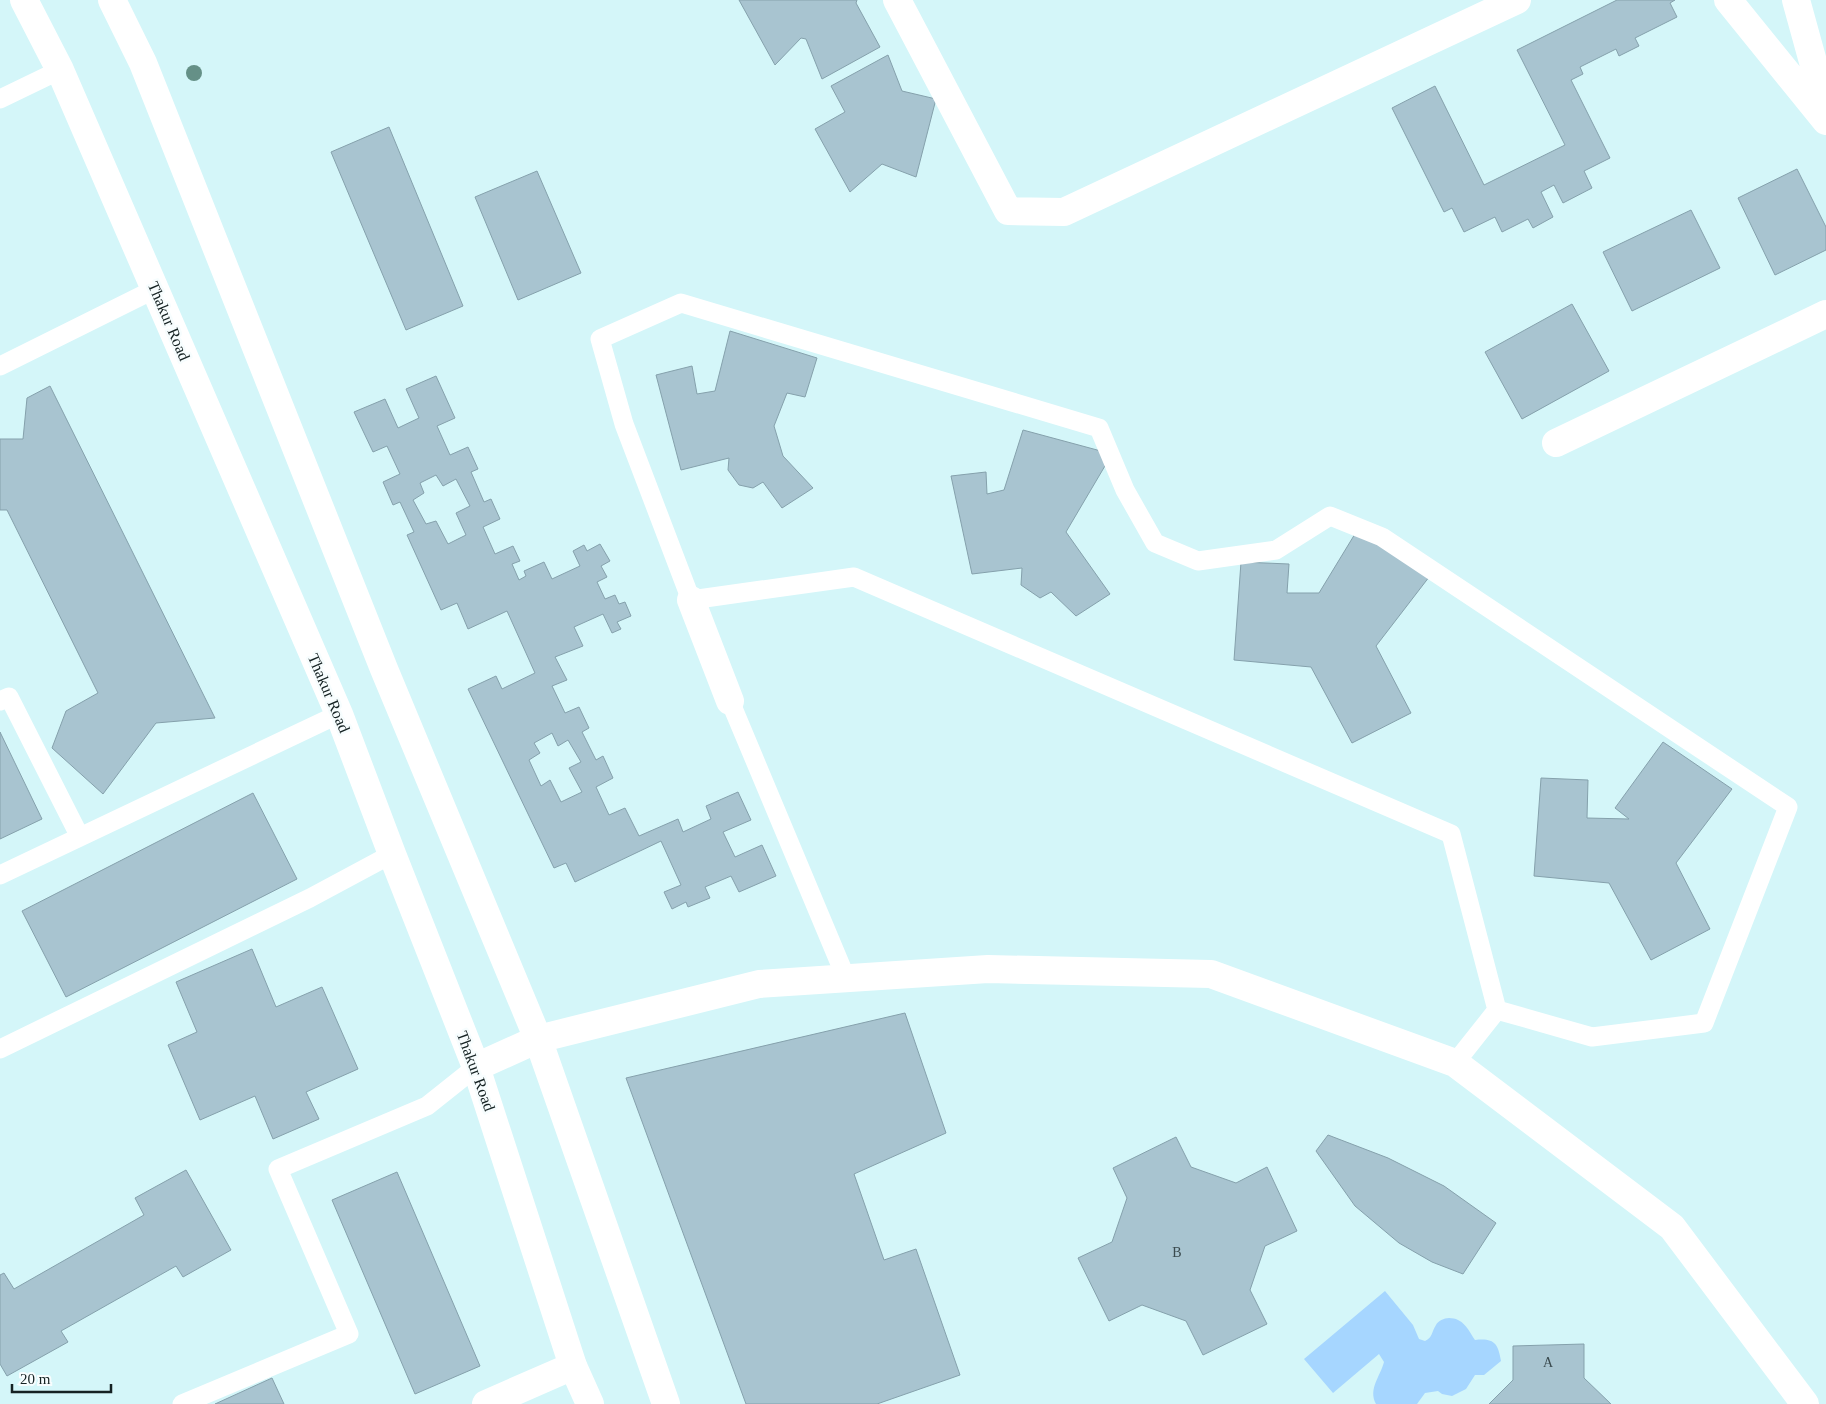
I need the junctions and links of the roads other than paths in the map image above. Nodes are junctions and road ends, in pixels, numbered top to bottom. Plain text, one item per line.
1 (24, 0) edge
2 (112, 0) edge
3 (897, 0) edge
4 (1517, 0) edge
5 (1728, 0) edge
6 (1796, 0) edge
7 (60, 70) junction
8 (0, 99) edge
9 (1826, 109) edge
10 (1826, 121) edge
11 (155, 289) junction
12 (1826, 314) edge
13 (0, 366) edge
14 (1556, 443) dead end
15 (691, 600) junction
16 (730, 701) joint
17 (0, 702) edge
18 (339, 714) junction
19 (80, 837) junction
20 (392, 854) junction
21 (0, 875) edge
22 (846, 978) junction
23 (1497, 1010) junction
24 (538, 1039) junction
25 (0, 1050) edge
26 (1455, 1063) junction
27 (476, 1067) junction
28 (573, 1366) junction
29 (182, 1404) edge
30 (486, 1404) edge
31 (590, 1404) edge
32 (666, 1404) edge
33 (1805, 1404) edge

1 - 7 street, Thakur Road
2 - 24 street
3 - 4 street
5 - 10 street
6 - 9 street
7 - 8 lane
7 - 11 street, Thakur Road
11 - 13 lane
11 - 18 street, Thakur Road
12 - 14 street
15 - 16 street
15 - 23 lane
15 - 23 lane
16 - 22 lane
17 - 19 lane
18 - 19 lane
18 - 20 street, Thakur Road
19 - 21 lane
20 - 25 lane
20 - 27 street, Thakur Road
22 - 24 street
22 - 26 street
23 - 26 lane
24 - 27 street
24 - 32 street
26 - 33 street
27 - 28 street, Thakur Road
27 - 29 lane
28 - 30 street
28 - 31 street, Thakur Road

